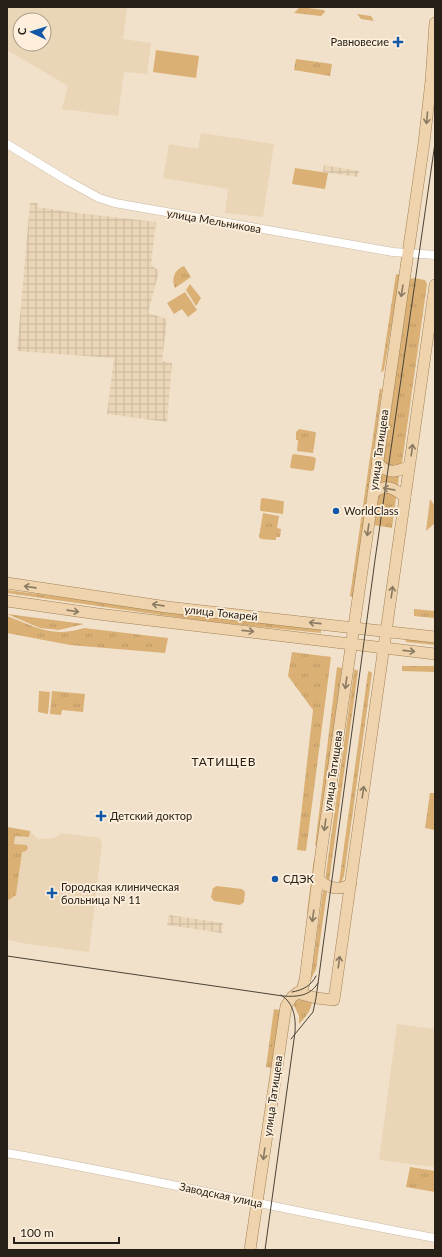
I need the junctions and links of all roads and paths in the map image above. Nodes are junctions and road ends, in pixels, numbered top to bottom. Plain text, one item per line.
1 (435, 23) edge
2 (433, 80) edge
3 (7, 144) edge
4 (408, 252) junction
5 (435, 256) edge
6 (435, 285) edge
7 (377, 462) junction
8 (410, 466) junction
9 (373, 493) junction
10 (405, 497) junction
11 (7, 583) edge
12 (7, 601) edge
13 (354, 627) junction
14 (386, 631) junction
15 (435, 637) edge
16 (351, 644) junction
17 (384, 648) junction
18 (435, 654) edge
19 (318, 878) junction
20 (351, 883) junction
21 (297, 993) junction
22 (7, 1153) edge
23 (257, 1203) junction
24 (435, 1238) edge
25 (250, 1250) edge

1 - 2 main road, улица Татищева
2 -> 4 main road, улица Татищева
3 - 4 street, улица Мельникова
4 - 5 street, улица Мельникова
4 -> 7 main road, улица Татищева
8 -> 6 main road
7 - 8 main road
7 - 9 main road, улица Татищева
8 - 10 main road
10 -> 9 main road
9 -> 13 main road, улица Татищева
14 -> 10 main road
13 -> 11 main road, улица Токарей
12 -> 16 main road, улица Токарей
13 - 14 main road, улица Токарей
13 - 16 main road, улица Татищева
14 - 15 main road, улица Токарей
14 - 17 main road
16 - 17 main road, улица Токарей
16 -> 19 main road, улица Татищева
17 -> 18 main road, улица Токарей
20 -> 17 main road
19 - 20 main road
19 -> 21 main road, улица Татищева
21 -> 20 main road
21 -> 23 main road, улица Татищева
22 - 23 street, Заводская улица
23 - 24 street, Заводская улица
23 - 25 main road, улица Татищева

